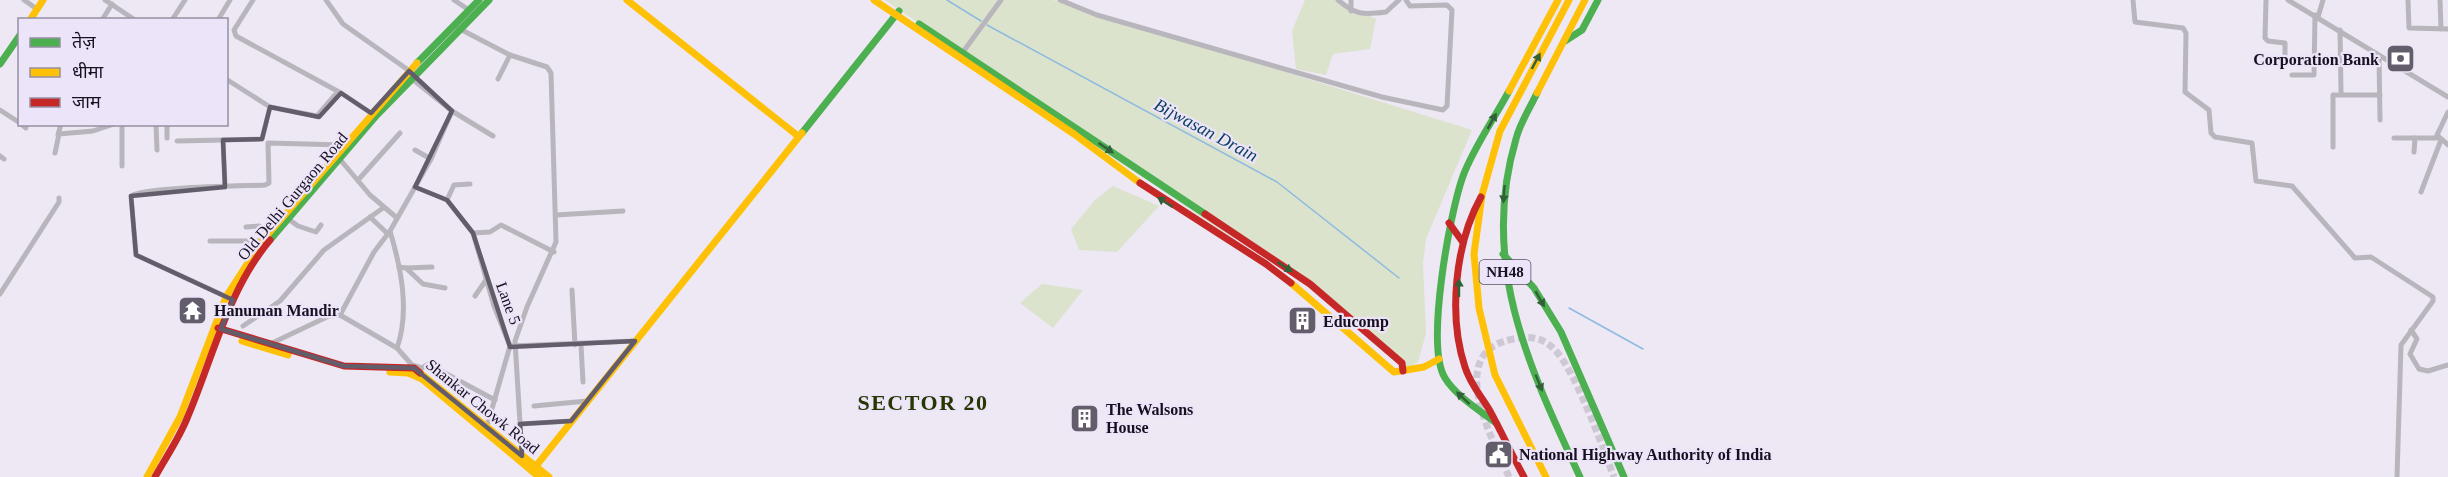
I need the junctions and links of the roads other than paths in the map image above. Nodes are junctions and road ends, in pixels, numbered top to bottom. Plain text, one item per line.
1 (24, 0) edge
2 (43, 0) edge
3 (105, 0) edge
4 (184, 0) edge
5 (230, 0) edge
6 (253, 0) edge
7 (326, 0) edge
8 (454, 0) edge
9 (479, 0) edge
10 (489, 0) edge
11 (627, 0) edge
12 (874, 0) edge
13 (881, 0) edge
14 (1001, 0) edge
15 (1060, 0) edge
16 (1338, 0) edge
17 (1351, 0) edge
18 (1399, 0) edge
19 (1406, 0) edge
20 (1558, 0) edge
21 (1569, 0) edge
22 (1585, 0) edge
23 (1598, 0) edge
24 (2133, 0) edge
25 (2266, 0) edge
26 (2288, 0) edge
27 (2323, 0) edge
28 (2408, 0) edge
29 (2440, 0) edge
30 (112, 4) junction
31 (37, 9) junction
32 (469, 10) junction
33 (1351, 11) junction
34 (897, 13) junction
35 (2316, 16) junction
36 (31, 18) edge
37 (103, 18) edge
38 (132, 18) edge
39 (173, 18) edge
40 (219, 18) edge
41 (457, 27) junction
42 (2441, 29) junction
43 (2448, 29) edge
44 (2340, 30) junction
45 (18, 38) edge
46 (1562, 44) junction
47 (963, 52) junction
48 (510, 55) junction
49 (2379, 57) junction
50 (2285, 58) dead end
51 (0, 64) edge
52 (412, 74) junction
53 (2292, 75) dead end
54 (498, 79) dead end
55 (228, 80) edge
56 (2341, 92) dead end
57 (341, 93) junction
58 (2380, 95) junction
59 (2448, 97) edge
60 (270, 107) junction
61 (0, 110) edge
62 (452, 111) junction
63 (2448, 112) edge
64 (371, 113) junction
65 (2380, 120) dead end
66 (18, 122) edge
67 (60, 126) edge
68 (108, 126) edge
69 (122, 126) edge
70 (156, 126) edge
71 (167, 126) edge
72 (400, 133) dead end
73 (58, 135) junction
74 (493, 136) dead end
75 (798, 136) junction
76 (167, 138) dead end
77 (2394, 138) dead end
78 (2415, 138) junction
79 (2440, 139) junction
80 (223, 140) junction
81 (177, 141) dead end
82 (343, 145) junction
83 (2448, 145) edge
84 (2333, 147) dead end
85 (157, 150) dead end
86 (415, 150) dead end
87 (2414, 152) dead end
88 (56, 153) dead end
89 (338, 156) junction
90 (431, 159) junction
91 (122, 166) dead end
92 (359, 179) junction
93 (470, 184) dead end
94 (225, 187) junction
95 (415, 188) junction
96 (2421, 192) dead end
97 (1482, 195) junction
98 (59, 198) dead end
99 (447, 200) junction
100 (383, 208) junction
101 (623, 211) dead end
102 (556, 215) junction
103 (285, 217) junction
104 (370, 217) junction
105 (397, 218) junction
106 (1449, 223) junction
107 (321, 225) dead end
108 (246, 227) dead end
109 (269, 232) junction
110 (389, 233) junction
111 (473, 233) junction
112 (210, 241) dead end
113 (262, 241) junction
114 (1462, 241) junction
115 (554, 252) junction
116 (1503, 254) junction
117 (399, 267) junction
118 (432, 267) dead end
119 (406, 268) junction
120 (486, 280) junction
121 (445, 288) dead end
122 (572, 290) dead end
123 (0, 294) edge
124 (475, 296) dead end
125 (230, 299) junction
126 (340, 315) junction
127 (243, 326) dead end
128 (217, 330) junction
129 (2411, 330) junction
130 (635, 341) junction
131 (578, 345) junction
132 (512, 346) junction
133 (269, 347) junction
134 (397, 348) junction
135 (1439, 359) junction
136 (2448, 365) edge
137 (1403, 371) junction
138 (583, 382) dead end
139 (495, 400) junction
140 (587, 401) junction
141 (534, 406) dead end
142 (571, 421) junction
143 (1496, 423) junction
144 (520, 424) junction
145 (487, 426) junction
146 (176, 432) junction
147 (522, 456) junction
148 (534, 468) junction
149 (147, 477) edge
150 (155, 477) edge
151 (540, 477) edge
152 (549, 477) edge
153 (1524, 477) edge
154 (1546, 477) edge
155 (1580, 477) edge
156 (1624, 477) edge
157 (2397, 477) edge

1 - 31 street
2 - 31 main road
3 - 30 street
4 - 39 street
5 - 40 street
6 - 57 street
7 - 52 street
8 - 32 street
9 - 32 main road, Old Delhi Gurgaon Road
10 - 41 main road, Old Delhi Gurgaon Road
11 - 75 main road
12 - 34 main road
13 - 34 main road
14 - 47 street
15 - 19 street
16 - 33 street
17 - 33 street
18 - 33 street
106 -> 20 main road
97 -> 21 main road, NH48
22 - 46 main road, NH48
23 - 46 main road
24 - 129 street
25 - 50 street
26 - 35 street
27 - 35 street
28 - 42 street
29 - 42 street
30 - 37 street
30 - 38 street
31 - 36 main road
32 - 41 main road, Old Delhi Gurgaon Road
34 - 47 main road
34 - 75 main road
137 -> 34 main road
35 - 44 street
35 - 53 street
41 - 48 street
41 - 52 main road, Old Delhi Gurgaon Road
42 - 43 street
44 - 49 street
44 - 56 street
45 - 51 main road
46 -> 116 main road, NH48
47 -> 137 main road
48 - 54 street
48 - 102 street
49 - 58 street
49 - 59 street
52 - 62 street
52 - 64 main road, Old Delhi Gurgaon Road
52 - 89 main road, Old Delhi Gurgaon Road
55 - 60 street
57 - 60 street
57 - 64 street
58 - 65 street
58 - 84 street
60 - 80 street
61 - 66 street
62 - 74 street
62 - 90 street
63 - 79 street
64 - 82 main road, Old Delhi Gurgaon Road
67 - 73 street
68 - 73 street
69 - 91 street
70 - 85 street
71 - 76 street
72 - 92 street
73 - 88 street
75 - 130 main road
77 - 78 street
78 - 79 street
78 - 87 street
79 - 83 street
79 - 96 street
80 - 81 street
80 - 94 street
82 - 89 main road, Old Delhi Gurgaon Road
82 - 94 street
86 - 90 street
89 - 92 street
89 - 103 main road, Old Delhi Gurgaon Road
90 - 95 street
92 - 100 street
93 - 99 street
94 - 125 street
95 - 99 street
95 - 105 street
97 - 114 main road
97 - 154 main road, NH48
98 - 123 street
99 - 111 street, Lane 5
100 - 104 street
100 - 105 street
101 - 102 street
102 - 115 street
103 - 107 street
103 - 109 main road, Old Delhi Gurgaon Road
103 - 125 main road, Old Delhi Gurgaon Road
104 - 110 street
104 - 127 street
105 - 110 street
106 - 114 main road
106 - 135 main road
108 - 109 street
109 - 113 main road, Old Delhi Gurgaon Road
110 - 117 street
110 - 126 street
111 - 115 street
111 - 120 street, Lane 5
112 - 113 street
113 - 125 main road, Old Delhi Gurgaon Road
143 -> 114 main road
115 - 132 street
116 -> 155 main road, NH48
116 -> 156 main road
117 - 119 street
117 - 134 street
118 - 119 street
119 - 121 street
120 - 124 street
120 - 132 street, Lane 5
122 - 131 street
125 - 128 main road, Old Delhi Gurgaon Road
126 - 133 street
126 - 134 street
128 - 133 main road, Shankar Chowk Road
128 - 146 main road, Old Delhi Gurgaon Road
129 - 136 street
129 - 157 street
130 - 131 street
130 - 140 main road
131 - 132 street
131 - 138 street
132 - 139 street
132 - 144 street, Lane 5
133 - 145 main road, Shankar Chowk Road
133 - 148 main road, Shankar Chowk Road
134 - 139 street
135 - 137 main road
143 -> 135 main road
139 - 145 street
140 - 141 street
140 - 142 main road
142 - 144 street
142 - 148 main road
143 - 153 main road
144 - 147 street, Lane 5
145 - 147 main road, Shankar Chowk Road
146 - 149 main road, Old Delhi Gurgaon Road
146 - 150 main road, Old Delhi Gurgaon Road
147 - 148 main road, Shankar Chowk Road
148 - 151 main road, Shankar Chowk Road
148 - 152 main road, Shankar Chowk Road

